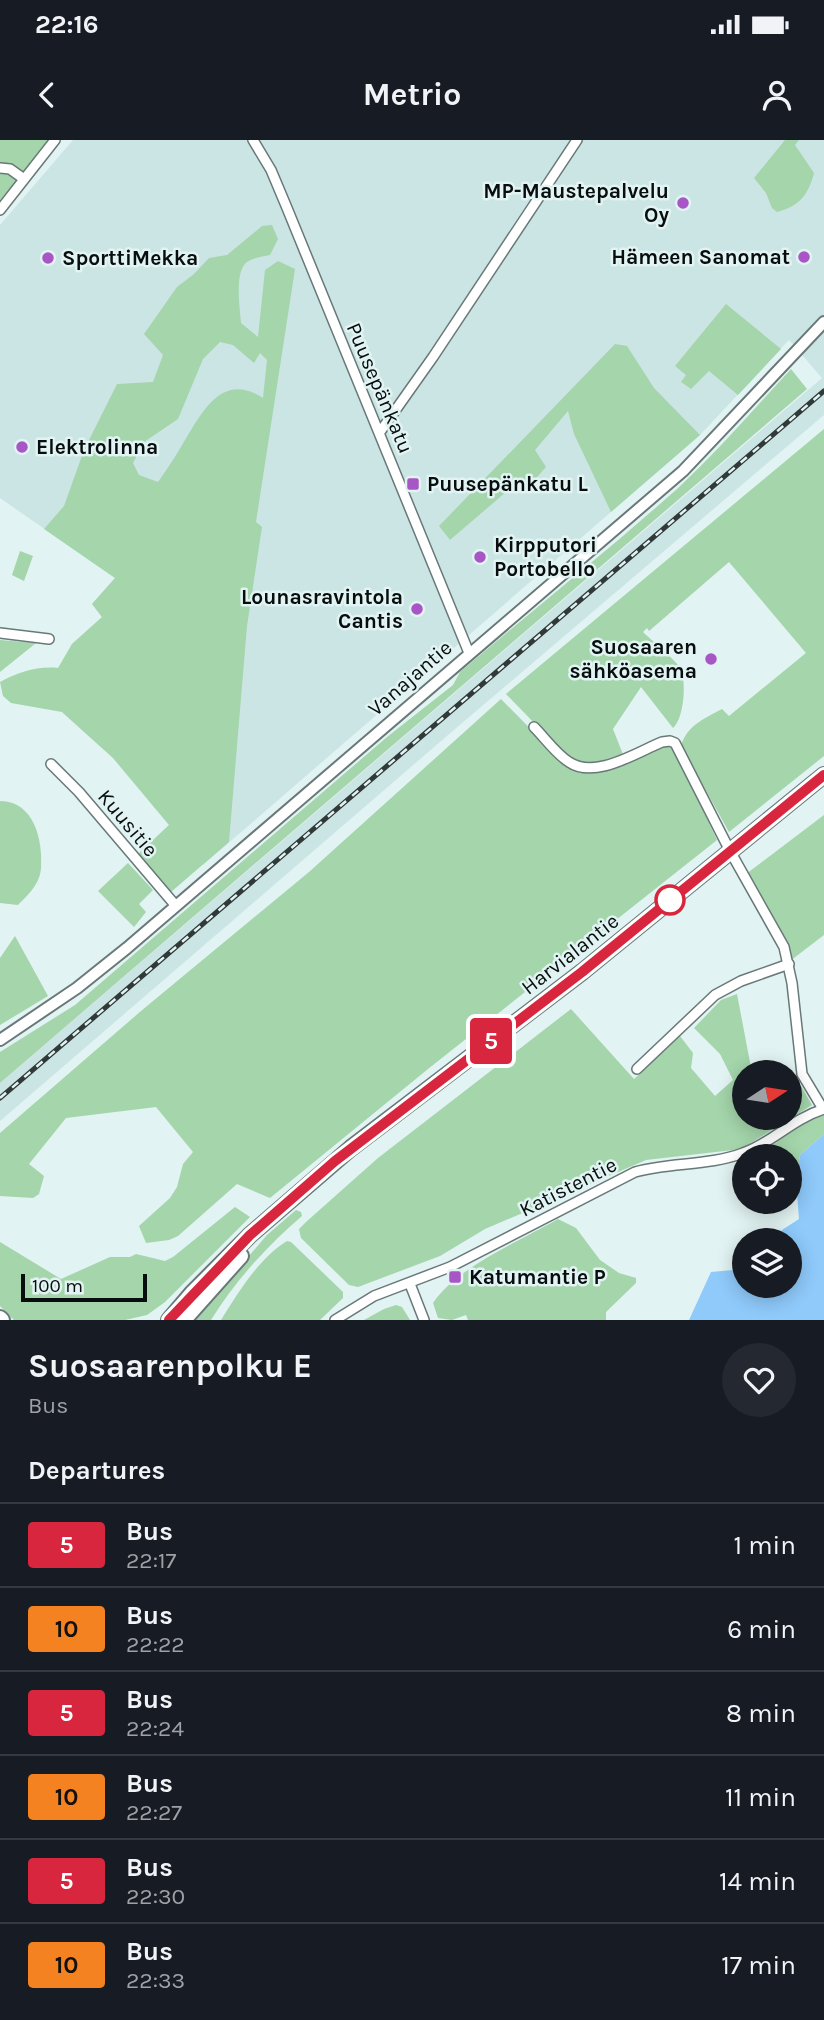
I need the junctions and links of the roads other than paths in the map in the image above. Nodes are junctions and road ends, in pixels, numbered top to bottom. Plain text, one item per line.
1 (55, 140) edge
2 (253, 140) edge
3 (577, 140) edge
4 (0, 168) edge
5 (24, 179) junction
6 (0, 209) edge
7 (824, 322) edge
8 (380, 432) junction
9 (0, 633) edge
10 (49, 639) dead end
11 (469, 653) junction
12 (534, 727) dead end
13 (51, 764) dead end
14 (824, 775) edge
15 (730, 851) junction
16 (176, 906) junction
17 (789, 964) junction
18 (0, 1040) edge
19 (637, 1069) dead end
20 (824, 1109) edge
21 (304, 1187) junction
22 (410, 1284) junction
23 (169, 1320) edge
24 (184, 1320) edge
25 (335, 1320) edge
26 (424, 1320) edge

1 - 5 street
2 - 8 street, Puusepänkatu
3 - 8 street
4 - 5 street
5 - 6 street
7 - 11 street, Vanajantie
8 - 11 street, Puusepänkatu
9 - 10 street
11 - 16 street, Vanajantie
12 - 15 street
13 - 16 street, Kuusitie
14 - 15 highway, Harvialantie
15 - 17 street
15 - 21 highway, Harvialantie
16 - 18 street, Vanajantie
17 - 19 street
17 - 20 street
20 - 22 street, Katistentie
21 - 23 highway, Harvialantie
21 - 24 highway, Harvialantie
22 - 25 street, Katistentie
22 - 26 street

